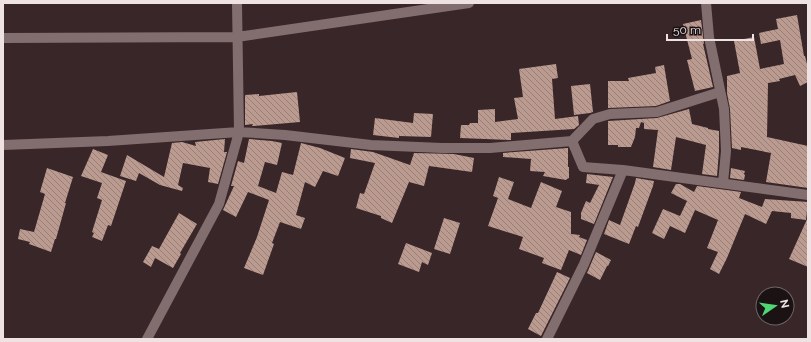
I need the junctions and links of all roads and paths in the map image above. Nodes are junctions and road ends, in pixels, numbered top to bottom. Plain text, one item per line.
1 (237, 3) edge
2 (468, 3) edge
3 (706, 3) edge
4 (237, 37) junction
5 (3, 38) edge
6 (720, 92) junction
7 (239, 132) junction
8 (572, 140) junction
9 (3, 145) edge
10 (622, 170) junction
11 (723, 184) junction
12 (808, 195) edge
13 (147, 339) edge
14 (547, 339) edge

1 - 4 street
2 - 4 street
3 - 6 street
4 - 5 street
4 - 7 street
6 - 8 street
6 - 11 street
7 - 8 street
7 - 9 street
7 - 13 street
8 - 10 street
10 - 11 street
10 - 14 street
11 - 12 street

